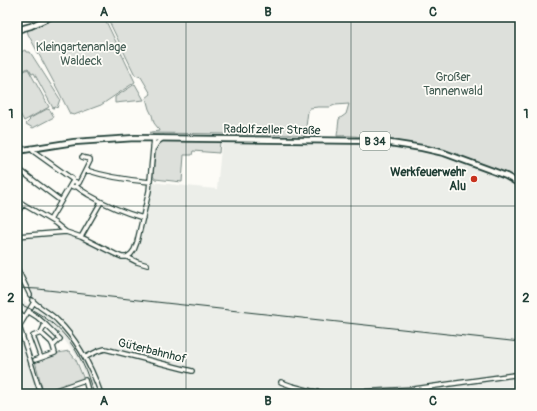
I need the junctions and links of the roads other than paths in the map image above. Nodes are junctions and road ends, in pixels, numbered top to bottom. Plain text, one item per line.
1 (50, 17) edge
2 (17, 30) edge
3 (154, 138) junction
4 (163, 138) junction
5 (38, 147) junction
6 (31, 148) junction
7 (153, 149) junction
8 (17, 150) edge
9 (38, 154) junction
10 (82, 156) dead end
11 (17, 168) edge
12 (86, 170) junction
13 (150, 182) junction
14 (72, 183) junction
15 (520, 184) edge
16 (76, 185) junction
17 (17, 200) edge
18 (61, 201) junction
19 (101, 202) junction
20 (22, 204) junction
21 (17, 212) edge
22 (143, 218) junction
23 (50, 220) junction
24 (55, 223) junction
25 (66, 232) junction
26 (54, 233) junction
27 (72, 233) junction
28 (17, 236) edge
29 (81, 237) junction
30 (127, 257) junction
31 (147, 265) dead end
32 (17, 268) edge
33 (30, 295) dead end
34 (29, 312) dead end
35 (17, 314) edge
36 (25, 317) junction
37 (44, 324) junction
38 (20, 325) junction
39 (41, 333) junction
40 (53, 346) junction
41 (86, 357) junction
42 (41, 358) junction
43 (35, 360) dead end
44 (192, 371) dead end
45 (520, 375) edge
46 (281, 382) dead end
47 (64, 388) junction
48 (520, 391) edge
49 (42, 394) edge
50 (66, 394) edge
51 (89, 394) edge
52 (100, 394) edge
53 (497, 394) edge

1 - 2 main road
3 - 4 main road, Radolfzeller Straße / B 34
3 - 5 main road, Radolfzeller Straße / B 34
3 - 7 street
4 - 7 street
4 - 15 main road, Radolfzeller Straße / B 34
5 - 6 main road, Radolfzeller Straße / B 34
5 - 9 street
6 - 8 main road, Radolfzeller Straße / B 34
6 - 9 street
7 - 13 street
9 - 14 street
10 - 12 street
11 - 18 street
12 - 13 street
12 - 16 street
13 - 22 street
14 - 16 street
14 - 18 street
16 - 19 street
17 - 20 street
18 - 23 street
19 - 22 street
19 - 29 street
20 - 21 street
20 - 23 street
22 - 30 street
23 - 24 street
24 - 25 street
24 - 26 street
24 - 27 street
25 - 26 street
25 - 27 street
26 - 28 street
27 - 29 street
29 - 30 street
30 - 31 street
32 - 33 street
34 - 37 street
35 - 36 street
35 - 38 street
36 - 38 street
36 - 41 street
37 - 39 street
37 - 40 street
38 - 49 street
39 - 40 street
39 - 42 street
40 - 42 street
41 - 44 street, Güterbahnhof
41 - 52 street
42 - 43 street
45 - 46 street
47 - 49 street
47 - 50 street
47 - 51 street
48 - 53 street

